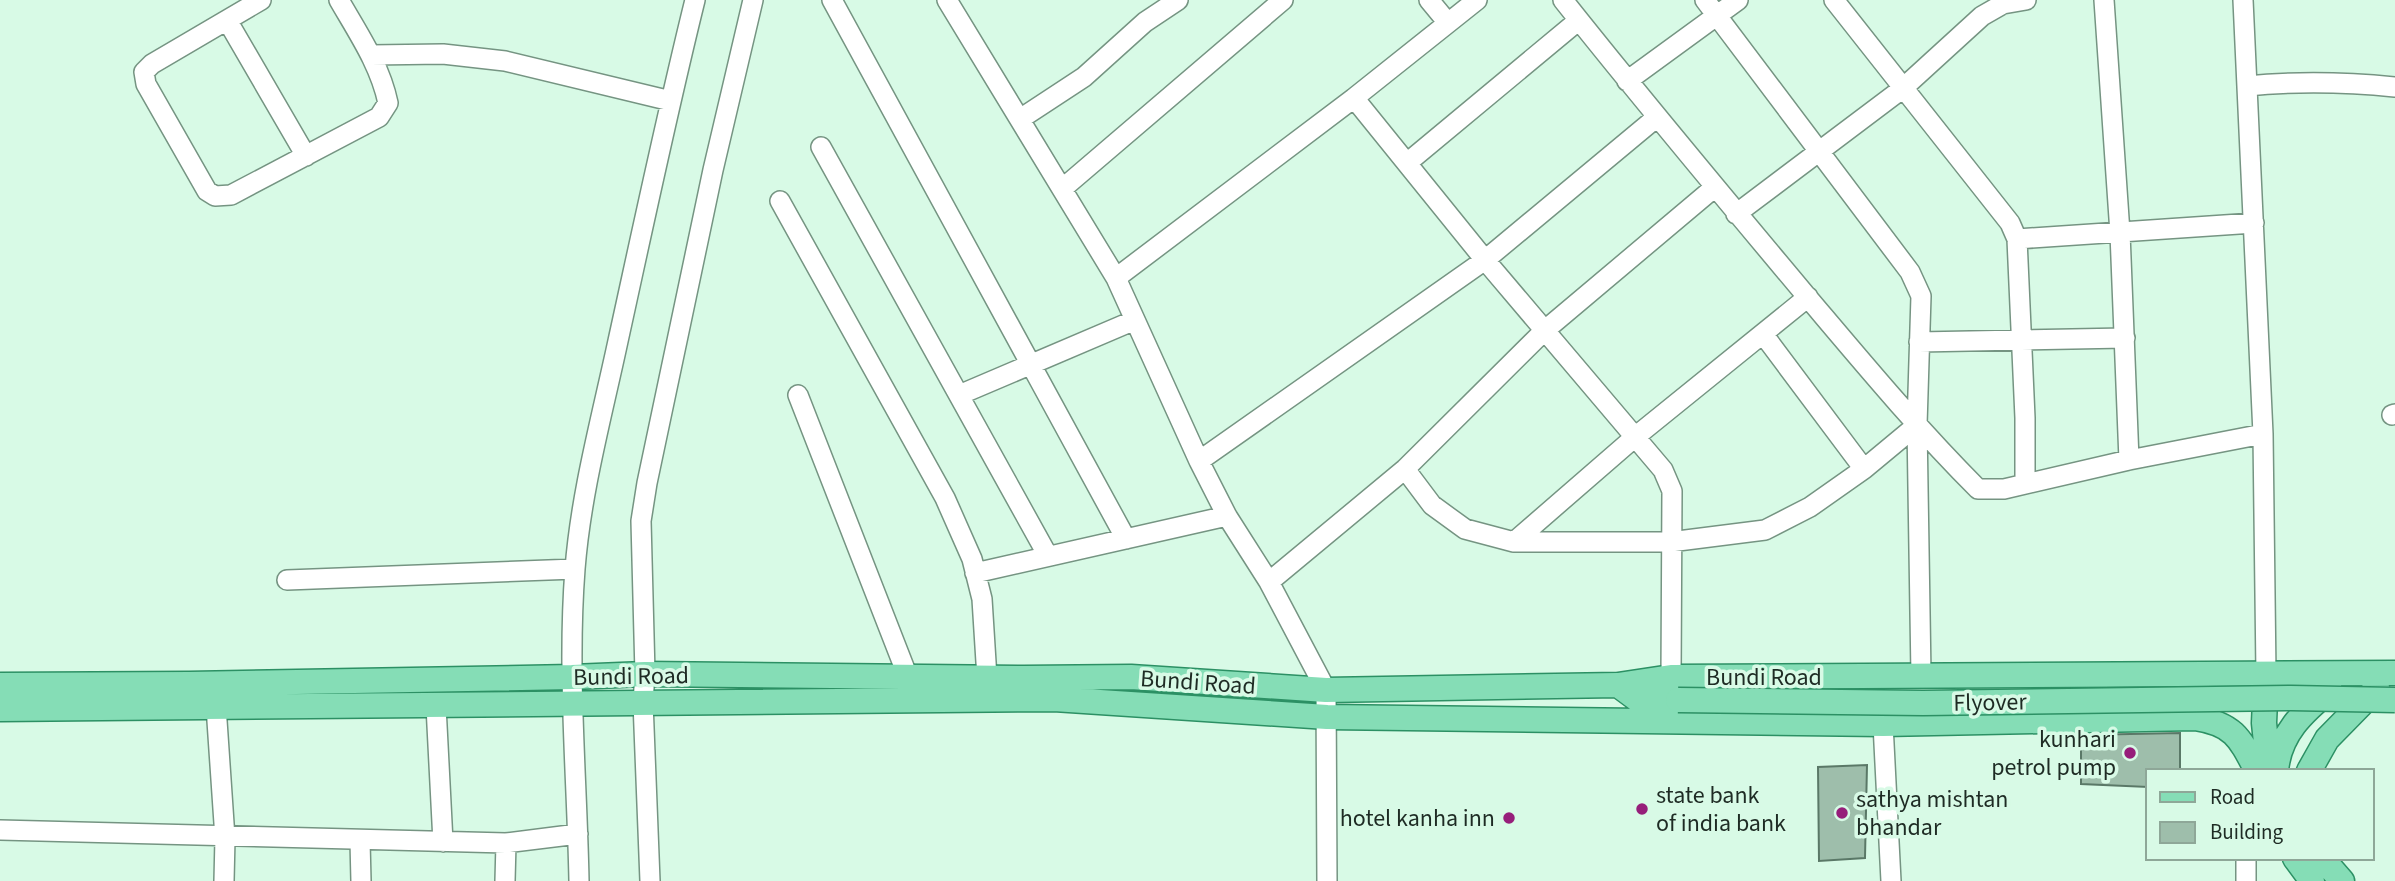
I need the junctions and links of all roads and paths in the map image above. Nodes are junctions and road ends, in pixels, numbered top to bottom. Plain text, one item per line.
1 (261, 0) edge
2 (339, 0) edge
3 (695, 0) edge
4 (753, 0) edge
5 (832, 0) edge
6 (1178, 0) edge
7 (1283, 0) edge
8 (1429, 0) edge
9 (1477, 0) edge
10 (1563, 0) edge
11 (1738, 0) edge
12 (1834, 0) edge
13 (2026, 0) edge
14 (2104, 0) edge
15 (2243, 0) edge
16 (953, 3) edge
17 (1711, 8) edge
18 (1976, 8) edge
19 (227, 20) junction
20 (1579, 20) junction
21 (1448, 23) junction
22 (371, 55) junction
23 (1627, 81) junction
24 (2247, 86) junction
25 (2395, 87) edge
26 (1902, 89) junction
27 (1354, 98) junction
28 (671, 101) junction
29 (1657, 117) junction
30 (1020, 120) junction
31 (821, 147) dead end
32 (1819, 149) junction
33 (306, 156) junction
34 (1407, 163) junction
35 (1715, 187) junction
36 (1062, 189) junction
37 (780, 201) dead end
38 (1736, 214) junction
39 (2254, 223) junction
40 (2120, 233) junction
41 (2017, 239) junction
42 (1485, 260) junction
43 (1116, 278) junction
44 (1808, 297) junction
45 (1135, 320) junction
46 (1544, 331) junction
47 (1763, 334) junction
48 (2125, 338) junction
49 (2022, 340) junction
50 (1919, 342) junction
51 (1030, 363) junction
52 (959, 394) junction
53 (798, 395) dead end
54 (1917, 425) junction
55 (2263, 434) junction
56 (1635, 437) junction
57 (2129, 460) junction
58 (1199, 461) junction
59 (1405, 469) junction
60 (1864, 469) junction
61 (2025, 484) junction
62 (1227, 516) junction
63 (1126, 539) junction
64 (1514, 542) junction
65 (1670, 542) junction
66 (1048, 556) junction
67 (575, 569) junction
68 (975, 573) junction
69 (287, 580) dead end
70 (1269, 582) junction
71 (2394, 672) edge
72 (2361, 673) junction
73 (645, 674) junction
74 (2266, 674) junction
75 (1920, 675) junction
76 (572, 677) junction
77 (908, 677) junction
78 (987, 678) junction
79 (0, 685) edge
80 (1618, 685) joint
81 (1674, 689) junction
82 (1326, 690) junction
83 (2395, 700) edge
84 (643, 702) junction
85 (573, 703) junction
86 (216, 706) junction
87 (436, 706) junction
88 (0, 709) edge
89 (1327, 717) junction
90 (1883, 724) junction
91 (2256, 769) edge
92 (2269, 769) edge
93 (2276, 769) edge
94 (2310, 769) edge
95 (0, 830) edge
96 (578, 834) junction
97 (225, 838) junction
98 (360, 841) junction
99 (443, 842) junction
100 (506, 843) junction
101 (2246, 860) edge
102 (2296, 860) edge
103 (2324, 860) edge
104 (224, 881) edge
105 (361, 881) edge
106 (505, 881) edge
107 (579, 881) edge
108 (650, 881) edge
109 (1327, 881) edge
110 (1891, 881) edge
111 (2246, 881) edge
112 (2312, 881) edge
113 (2342, 881) edge

1 - 19 street
2 - 22 street
3 - 28 street
4 - 73 street
5 - 51 street
6 - 30 street
7 - 36 street
8 - 21 street
9 - 21 street
10 - 20 street
11 - 17 street
12 - 26 street
13 - 18 street
14 - 40 street
15 - 24 street
16 - 30 street
17 - 23 street
17 - 32 street
18 - 26 street
19 - 33 street
19 - 33 street
20 - 23 street
20 - 34 street
21 - 27 street
22 - 28 street
22 - 33 street
23 - 29 street
24 - 25 street
24 - 39 street
26 - 32 street
26 - 41 street
27 - 34 street
27 - 43 street
28 - 67 street
29 - 35 street
29 - 42 street
30 - 36 street
31 - 52 street
32 - 38 street
32 - 50 street
34 - 42 street
35 - 38 street
35 - 46 street
36 - 43 street
37 - 68 street
38 - 44 street
39 - 40 street
39 - 55 street
40 - 41 street
40 - 48 street
41 - 49 street
42 - 46 street
42 - 58 street
43 - 45 street
44 - 47 street
44 - 54 street
45 - 51 street
45 - 58 street
46 - 56 street
46 - 59 street
47 - 56 street
47 - 60 street
48 - 49 street
48 - 57 street
49 - 50 street
49 - 61 street
50 - 54 street
51 - 52 street
51 - 63 street
52 - 66 street
53 - 77 street
54 - 60 street
54 - 61 street
54 - 75 street
55 - 57 street
55 - 74 street
56 - 64 street
56 - 65 street
57 - 61 street
58 - 62 street
59 - 64 street
59 - 70 street
60 - 65 street
62 - 63 street
62 - 70 street
63 - 66 street
64 - 65 street
65 - 81 street
66 - 68 street
67 - 69 street
67 - 76 street
68 - 78 street
70 - 82 street
71 - 72 main road, Bundi Road
71 - 94 main road
72 - 74 main road, Bundi Road
72 - 93 main road
73 - 76 main road, Bundi Road
73 - 77 main road, Bundi Road
73 - 84 street
74 - 75 main road, Bundi Road
74 - 92 main road
75 - 81 main road, Bundi Road
76 - 79 main road, Bundi Road
76 - 85 street
77 - 78 main road, Bundi Road
78 - 82 main road, Bundi Road
80 - 81 main road, Flyover
80 - 82 main road, Bundi Road
81 - 83 main road, Flyover, bridge
82 - 89 street
84 - 85 main road, Bundi Road
84 - 89 main road, Bundi Road
84 - 108 street
85 - 87 main road, Bundi Road
85 - 96 street
86 - 87 main road, Bundi Road
86 - 88 main road, Bundi Road
86 - 97 street
87 - 99 street
89 - 90 main road, Bundi Road
89 - 109 street
90 - 91 main road, Bundi Road
90 - 110 street
95 - 97 street
96 - 100 street
96 - 107 street
97 - 98 street
97 - 104 street
98 - 99 street
98 - 105 street
99 - 100 street
100 - 106 street
101 - 111 street
102 - 112 main road
103 - 113 main road

